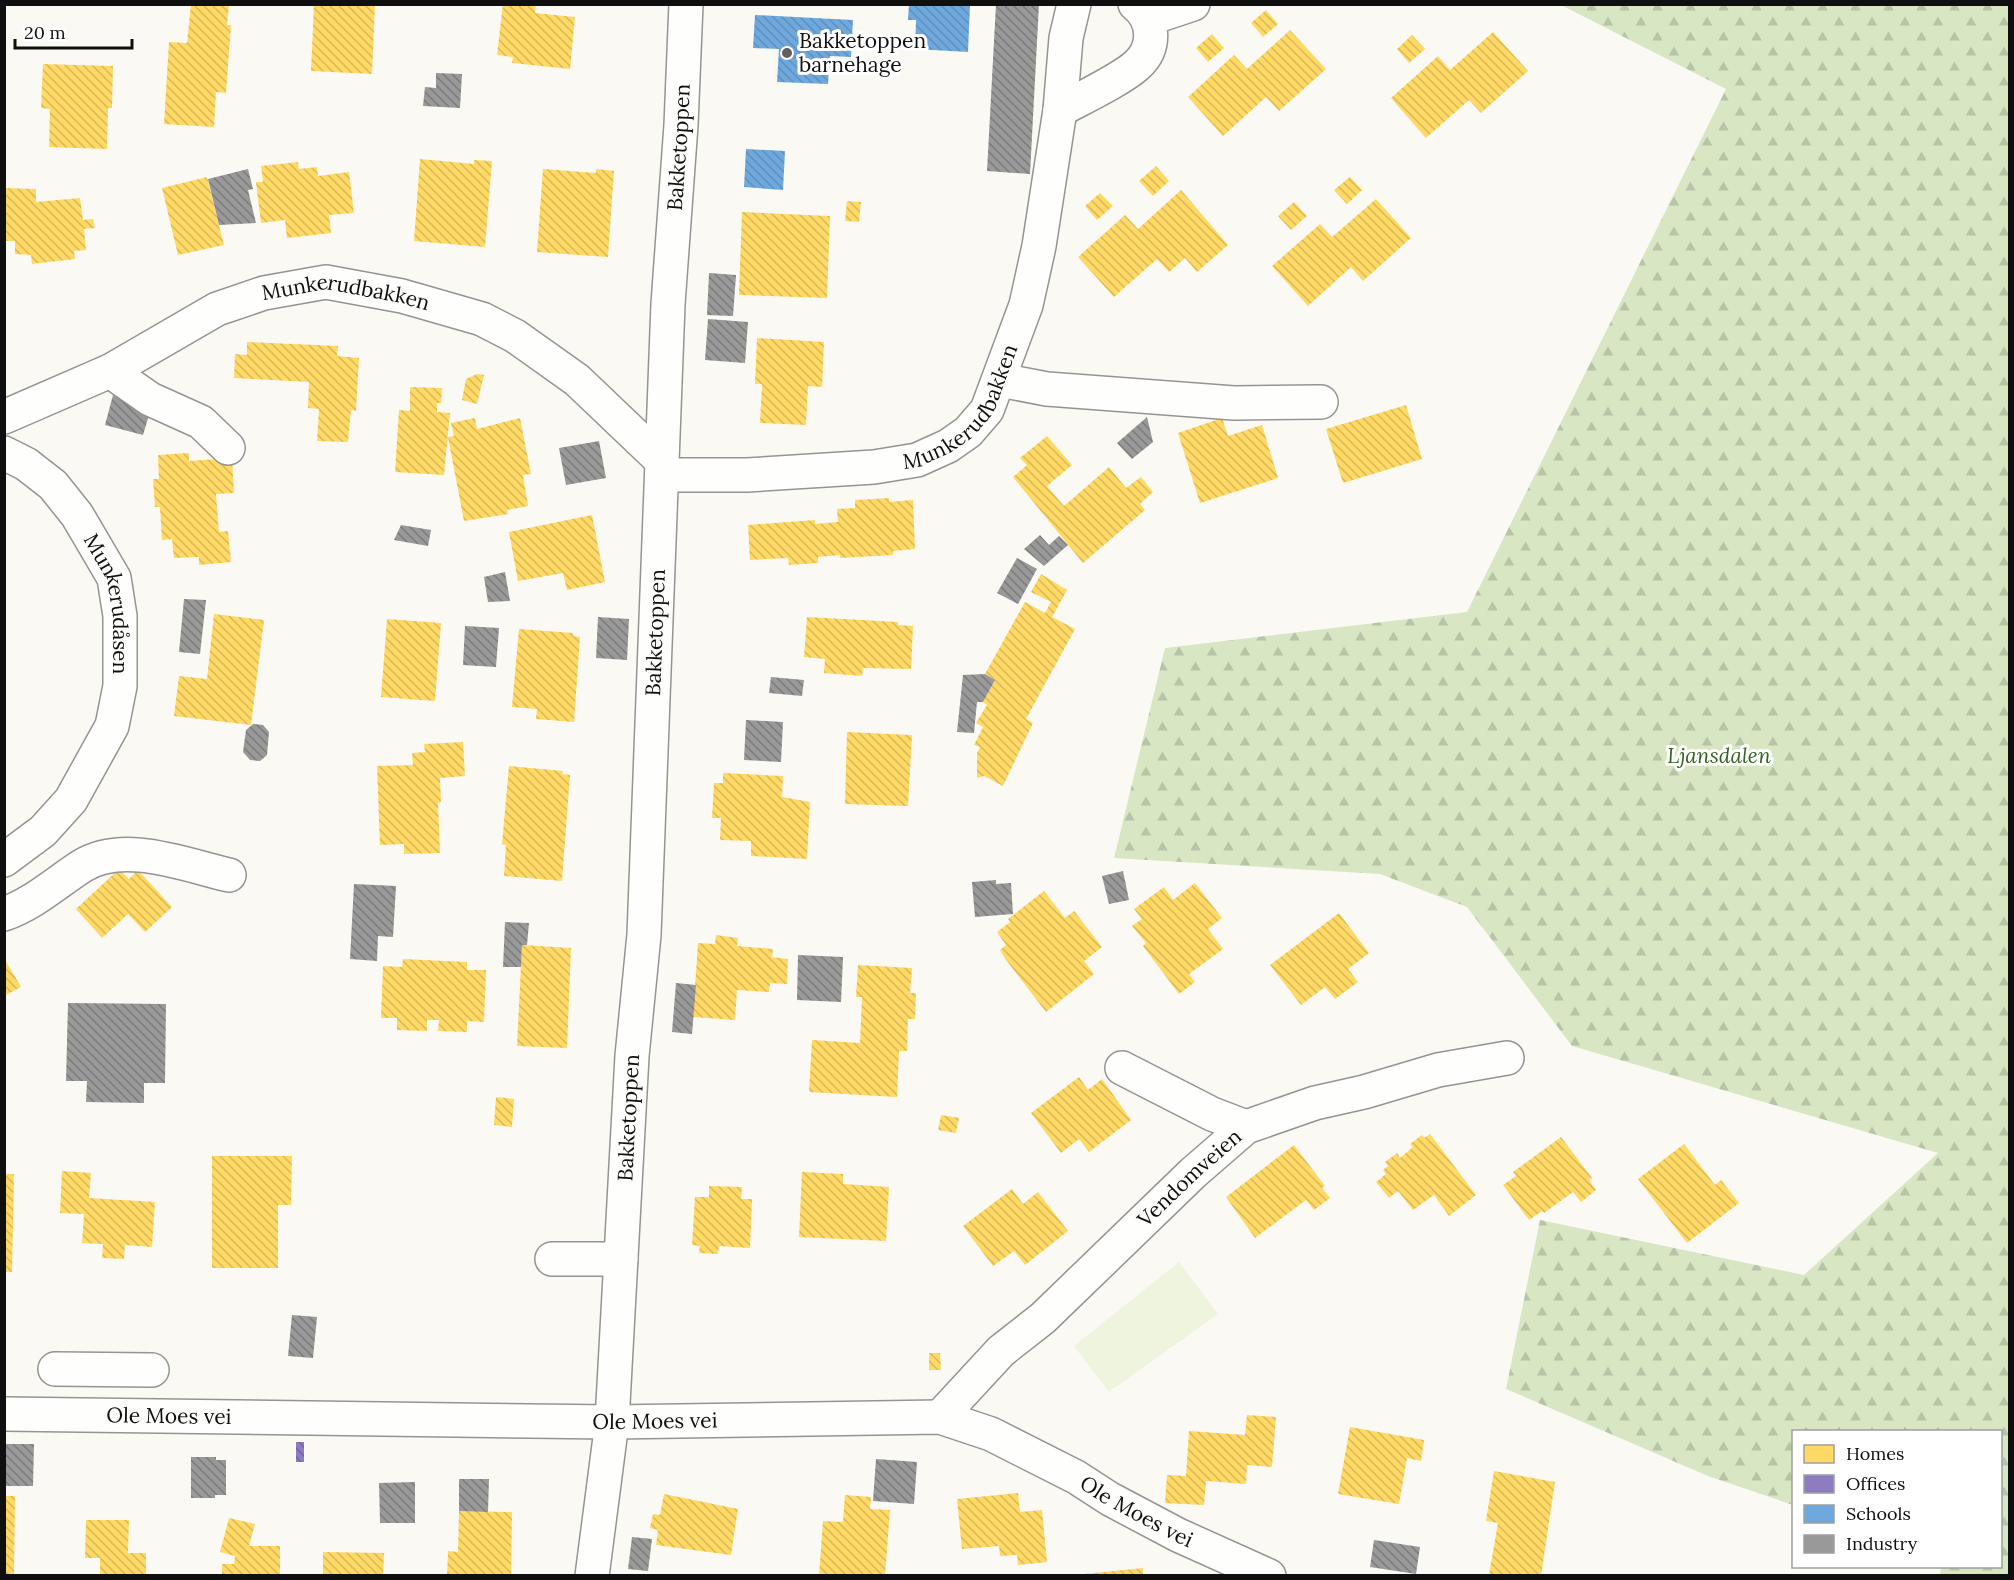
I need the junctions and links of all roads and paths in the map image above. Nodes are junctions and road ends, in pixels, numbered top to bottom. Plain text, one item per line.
1 (686, 4) edge
2 (1074, 4) edge
3 (1193, 4) edge
4 (1142, 12) edge
5 (1060, 110) junction
6 (110, 372) junction
7 (1000, 380) junction
8 (1321, 402) dead end
9 (4, 417) edge
10 (228, 448) dead end
11 (4, 453) edge
12 (662, 468) junction
13 (4, 860) edge
14 (229, 875) dead end
15 (4, 914) edge
16 (1507, 1058) dead end
17 (1122, 1068) dead end
18 (1246, 1127) junction
19 (552, 1258) dead end
20 (621, 1258) junction
21 (55, 1369) dead end
22 (152, 1370) dead end
23 (4, 1414) edge
24 (940, 1417) junction
25 (612, 1422) junction
26 (592, 1575) edge
27 (1269, 1575) edge

1 - 12 street, Bakketoppen
2 - 5 street, Munkerudbakken
3 - 4 street
4 - 5 street
5 - 7 street, Munkerudbakken
6 - 9 street, Munkerudbakken
6 - 10 street
6 - 12 street, Munkerudbakken
7 - 8 street
7 - 12 street, Munkerudbakken
11 - 13 street, Munkerudåsen
12 - 20 street, Bakketoppen
14 - 15 street
16 - 18 street, Vendomveien
17 - 18 street
18 - 24 street, Vendomveien
19 - 20 street
20 - 25 street, Bakketoppen
21 - 22 street
23 - 25 street, Ole Moes vei
24 - 25 street, Ole Moes vei
24 - 27 street, Ole Moes vei
25 - 26 street, Bakketoppen

